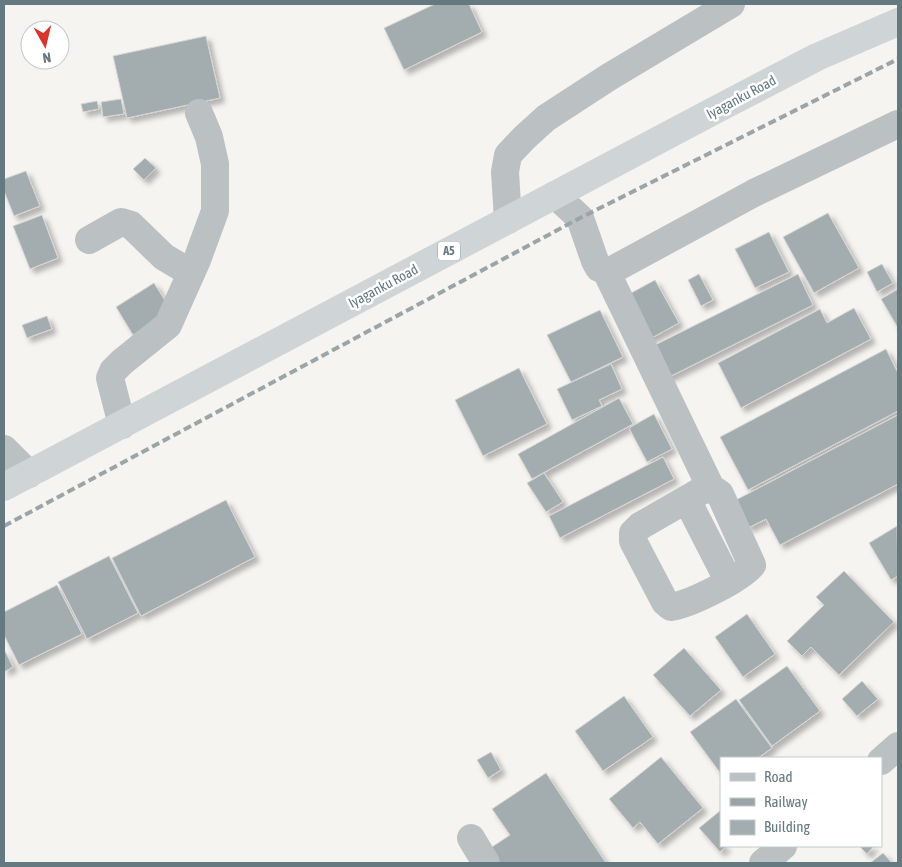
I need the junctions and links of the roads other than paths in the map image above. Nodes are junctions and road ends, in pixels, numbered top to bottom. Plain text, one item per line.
1 (731, 4) edge
2 (898, 22) edge
3 (199, 113) dead end
4 (898, 124) edge
5 (555, 195) junction
6 (508, 220) junction
7 (89, 240) dead end
8 (606, 271) junction
9 (191, 273) junction
10 (122, 425) junction
11 (4, 448) edge
12 (29, 474) junction
13 (4, 488) edge
14 (711, 488) junction
15 (687, 500) junction
16 (729, 582) junction
17 (898, 746) edge
18 (882, 760) edge
19 (471, 838) dead end
20 (782, 847) edge
21 (486, 863) edge
22 (763, 863) edge

1 - 6 street
2 - 5 highway, Iyaganku Road / A5
3 - 9 street
4 - 8 street
5 - 6 highway, Iyaganku Road / A5
5 - 8 street
6 - 10 highway, Iyaganku Road / A5
7 - 9 street
8 - 14 street
9 - 10 street
10 - 12 highway, Iyaganku Road / A5
11 - 12 street
12 - 13 highway, Iyaganku Road / A5
14 - 15 street
14 - 16 street
15 - 16 street
15 - 16 street
17 - 18 street
19 - 21 street
20 - 22 street

